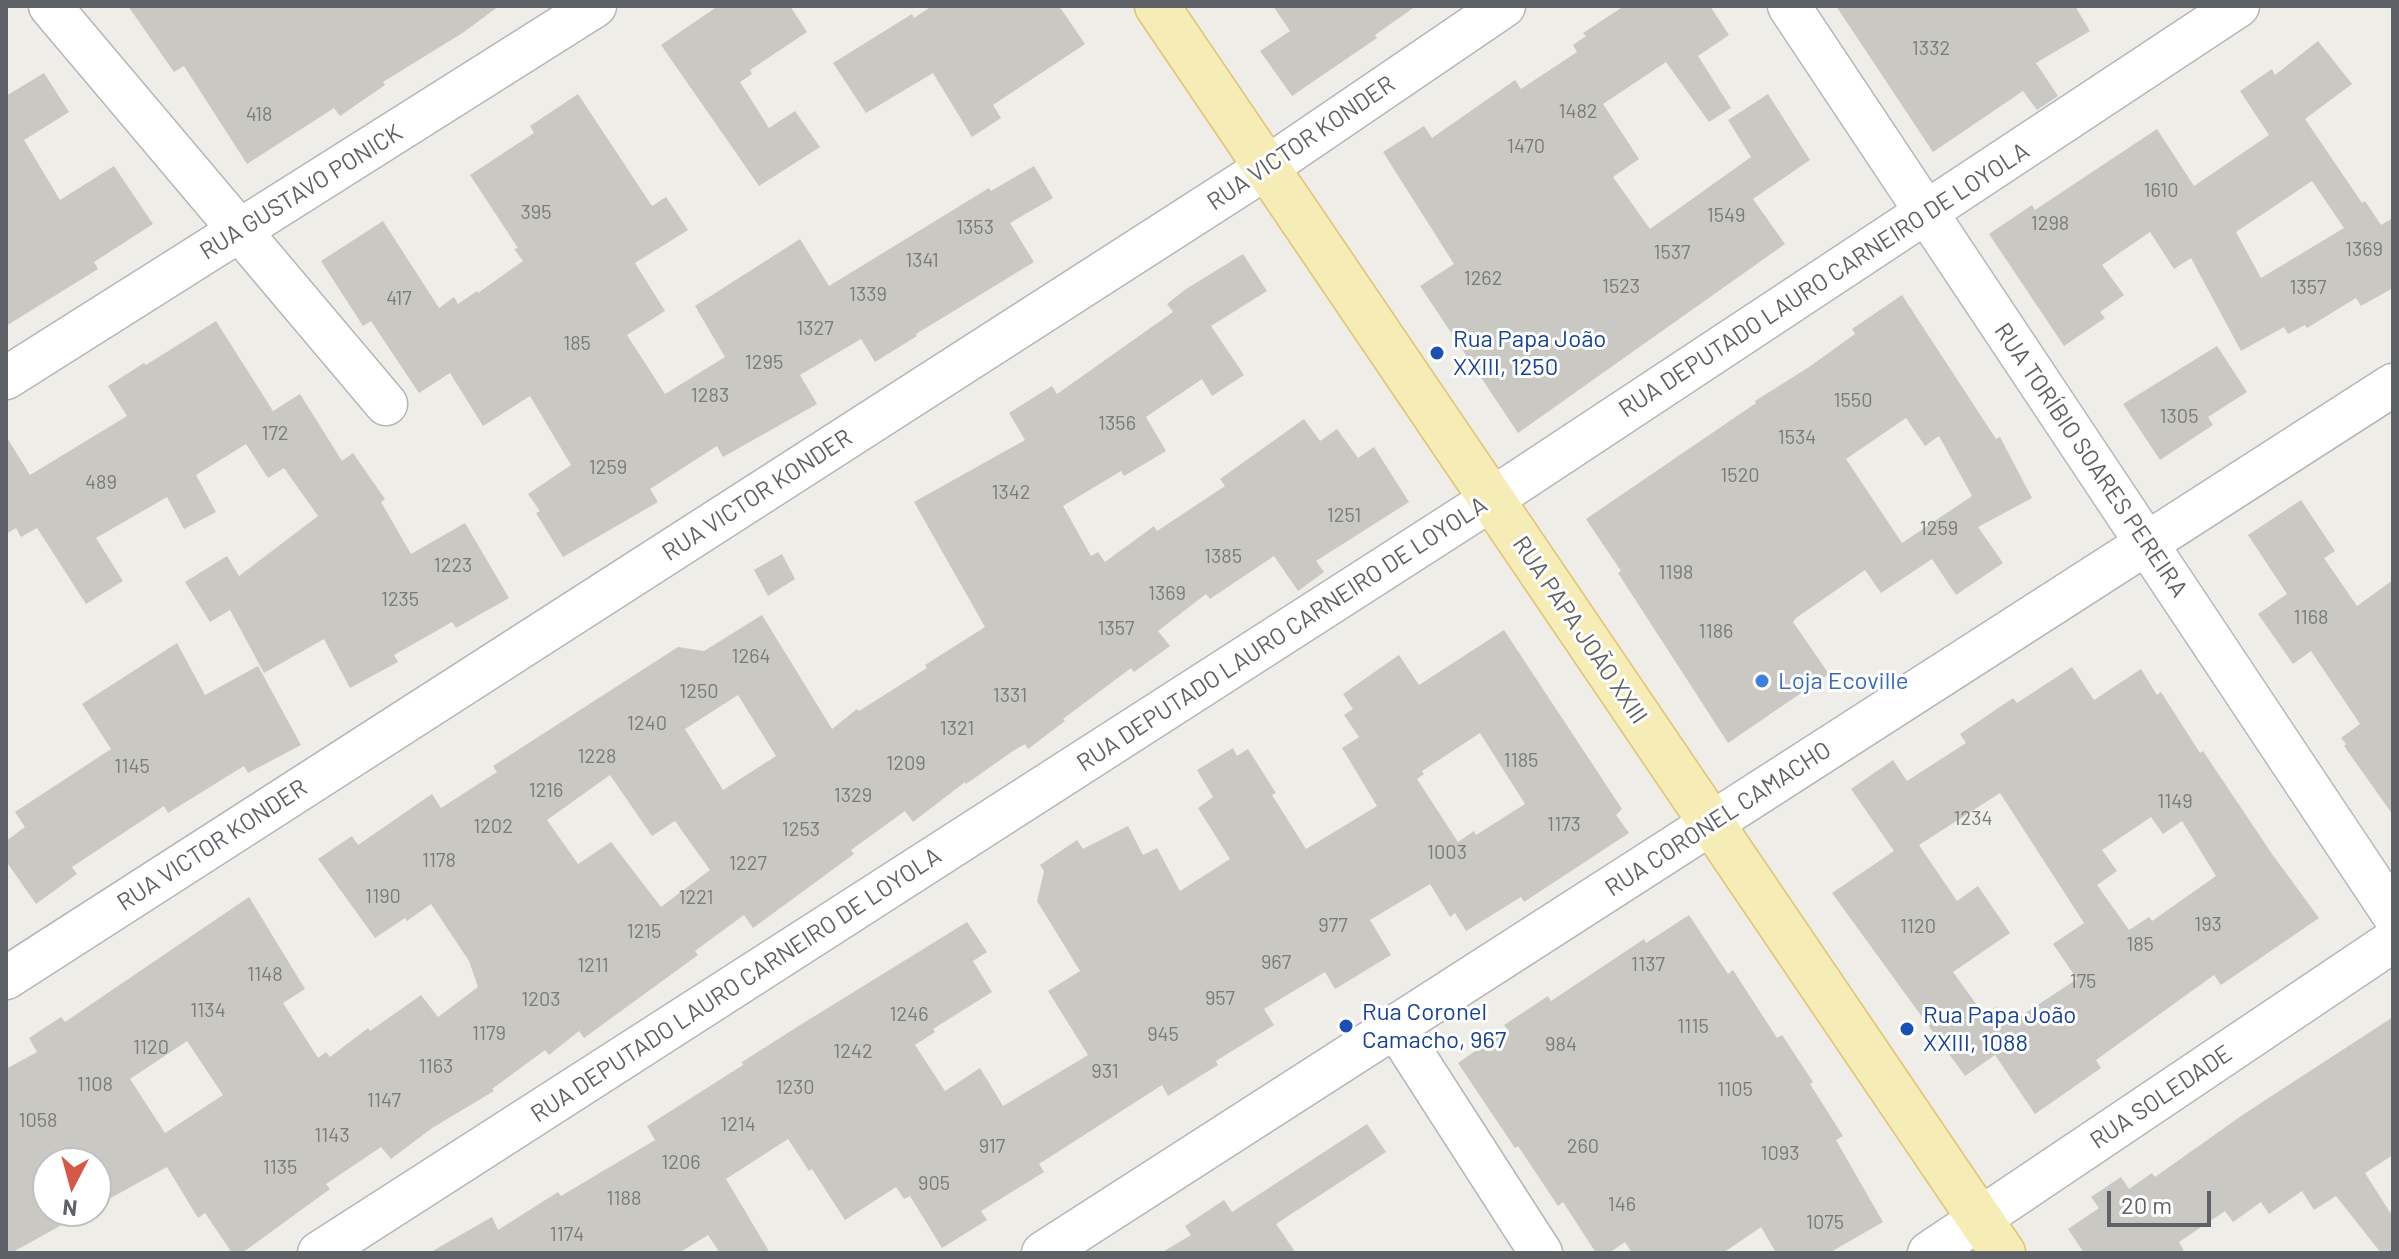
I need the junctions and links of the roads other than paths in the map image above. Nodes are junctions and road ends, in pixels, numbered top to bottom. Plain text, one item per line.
1 (50, 6) edge
2 (595, 6) edge
3 (1157, 6) edge
4 (1504, 6) edge
5 (1789, 6) edge
6 (2238, 6) edge
7 (1266, 168) junction
8 (1926, 213) junction
9 (239, 230) junction
10 (6, 378) edge
11 (2393, 385) edge
12 (386, 404) dead end
13 (1492, 499) junction
14 (2146, 543) junction
15 (1712, 823) junction
16 (2393, 914) edge
17 (2393, 941) edge
18 (6, 978) edge
19 (1395, 1026) junction
20 (1992, 1236) edge
21 (319, 1253) edge
22 (1043, 1253) edge
23 (1541, 1253) edge
24 (1929, 1253) edge

1 - 9 street
2 - 9 street, RUA GUSTAVO PONICK
3 - 7 main road, RUA PAPA JOÃO XXIII
4 - 7 street, RUA VICTOR KONDER
5 - 8 street, RUA TORÍBIO SOARES PEREIRA
6 - 8 street, RUA DEPUTADO LAURO CARNEIRO DE LOYOLA
7 - 13 main road, RUA PAPA JOÃO XXIII
7 - 18 street, RUA VICTOR KONDER
8 - 13 street, RUA DEPUTADO LAURO CARNEIRO DE LOYOLA
8 - 14 street, RUA TORÍBIO SOARES PEREIRA
9 - 10 street, RUA GUSTAVO PONICK
9 - 12 street
11 - 14 street, RUA CORONEL CAMACHO
13 - 15 main road, RUA PAPA JOÃO XXIII
13 - 21 street, RUA DEPUTADO LAURO CARNEIRO DE LOYOLA
14 - 15 street, RUA CORONEL CAMACHO
14 - 16 street, RUA TORÍBIO SOARES PEREIRA
15 - 19 street, RUA CORONEL CAMACHO
15 - 20 main road, RUA PAPA JOÃO XXIII
17 - 20 street, RUA SOLEDADE
19 - 22 street, RUA CORONEL CAMACHO
19 - 23 street
20 - 24 street, RUA SOLEDADE

